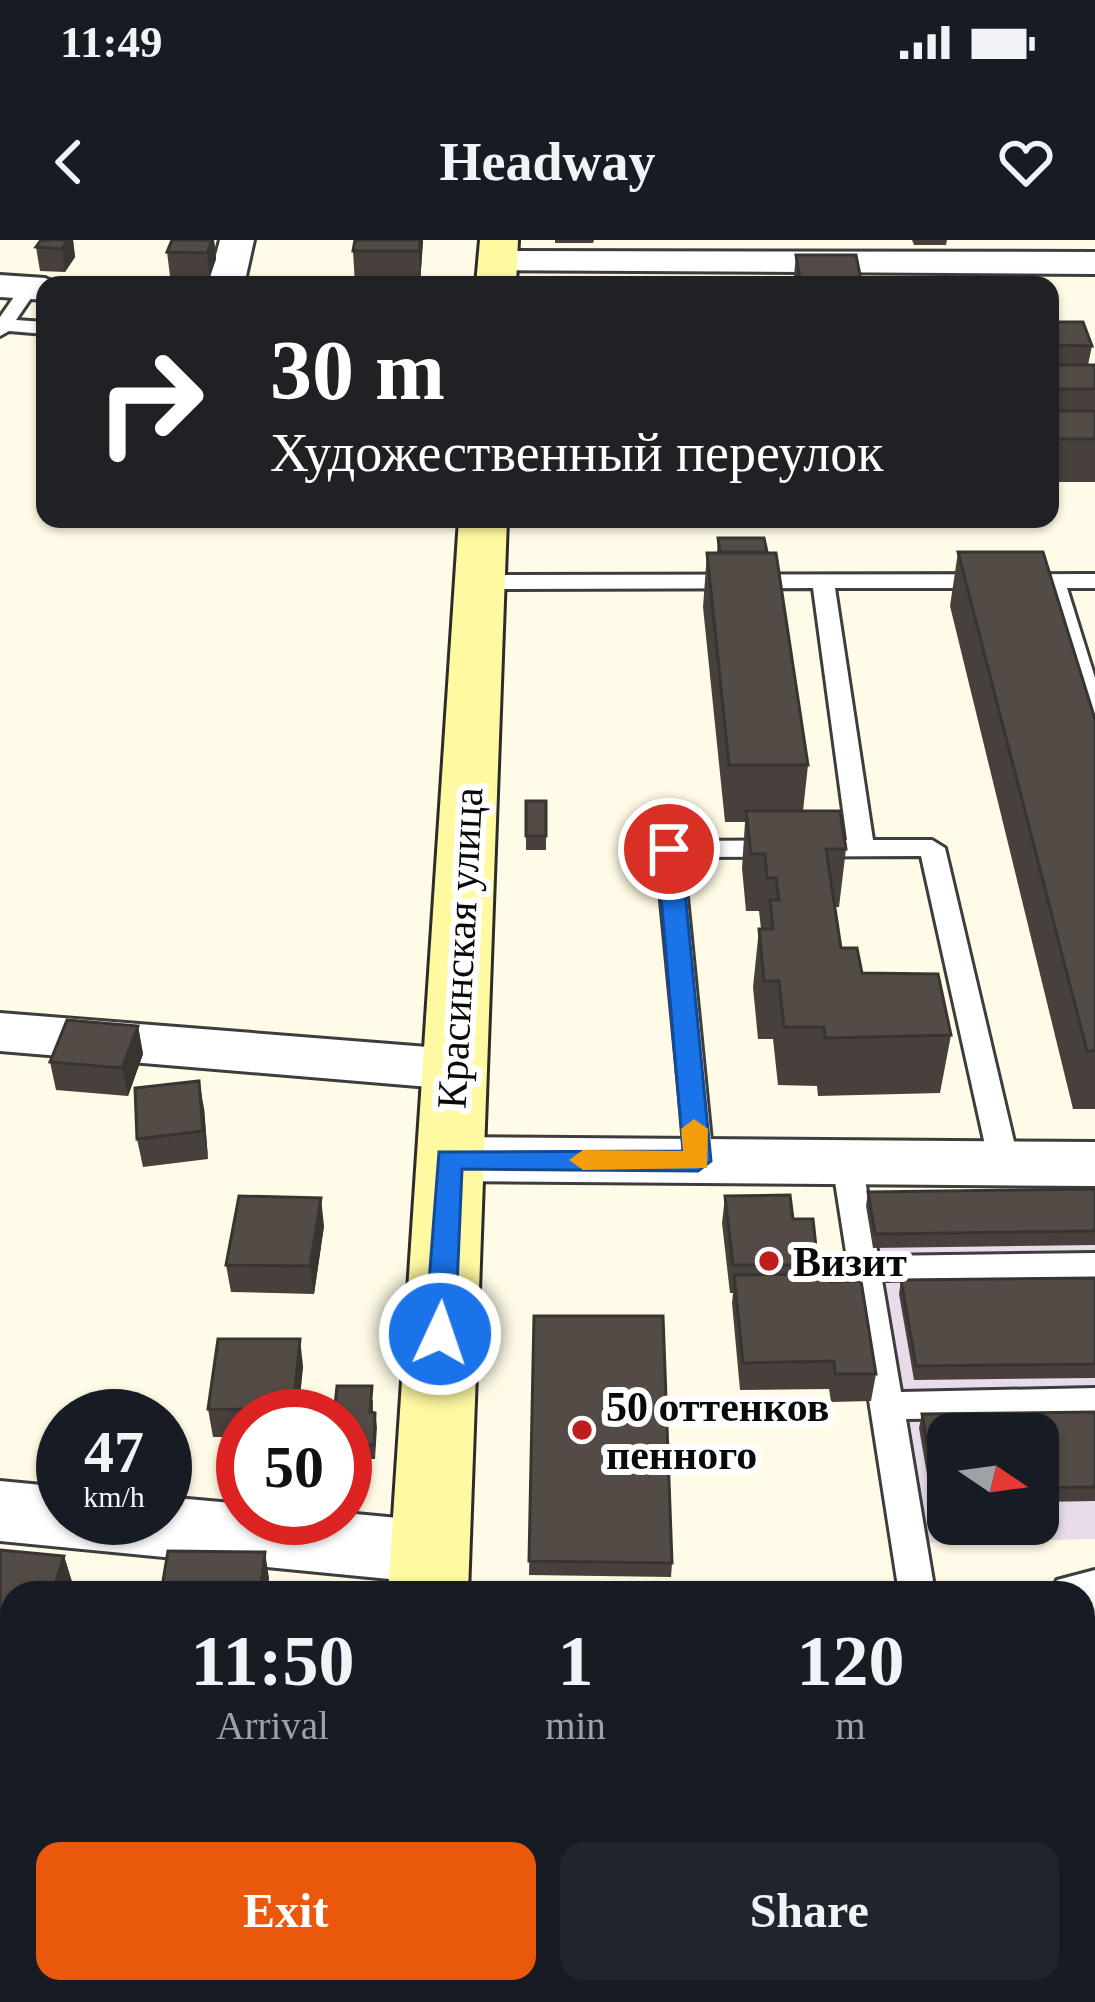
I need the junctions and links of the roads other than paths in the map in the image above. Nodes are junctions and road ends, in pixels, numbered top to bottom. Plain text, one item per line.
1 (237, 240) edge
2 (877, 251) edge
3 (498, 262) edge
4 (1095, 263) edge
5 (228, 276) edge
6 (25, 288) edge
7 (2, 327) edge
8 (36, 328) edge
9 (482, 528) edge
10 (823, 581) junction
11 (1054, 581) junction
12 (1095, 581) edge
13 (479, 582) junction
14 (1095, 716) edge
15 (861, 848) junction
16 (0, 1032) edge
17 (453, 1069) junction
18 (449, 1159) junction
19 (698, 1161) junction
20 (847, 1162) junction
21 (1004, 1162) junction
22 (1095, 1164) edge
23 (1095, 1265) edge
24 (864, 1268) junction
25 (1095, 1402) edge
26 (887, 1406) junction
27 (0, 1511) edge
28 (36, 1515) edge
29 (192, 1537) edge
30 (429, 1573) edge
31 (915, 1581) edge

1 - 5 street
2 - 3 street
2 - 4 street
6 - 7 lane
7 - 8 lane
9 - 13 main road, Красинская улица
10 - 11 lane
10 - 13 lane
10 - 15 lane
11 - 12 lane
11 - 14 lane
13 - 17 main road, Красинская улица
15 - 19 lane
15 - 21 lane
16 - 17 street
17 - 18 main road, Красинская улица
18 - 19 street
18 - 30 main road, Красинская улица
19 - 20 street
20 - 21 street
20 - 24 lane
21 - 22 street
23 - 24 lane
24 - 26 lane
25 - 26 lane
26 - 31 lane
27 - 28 street
29 - 30 street

